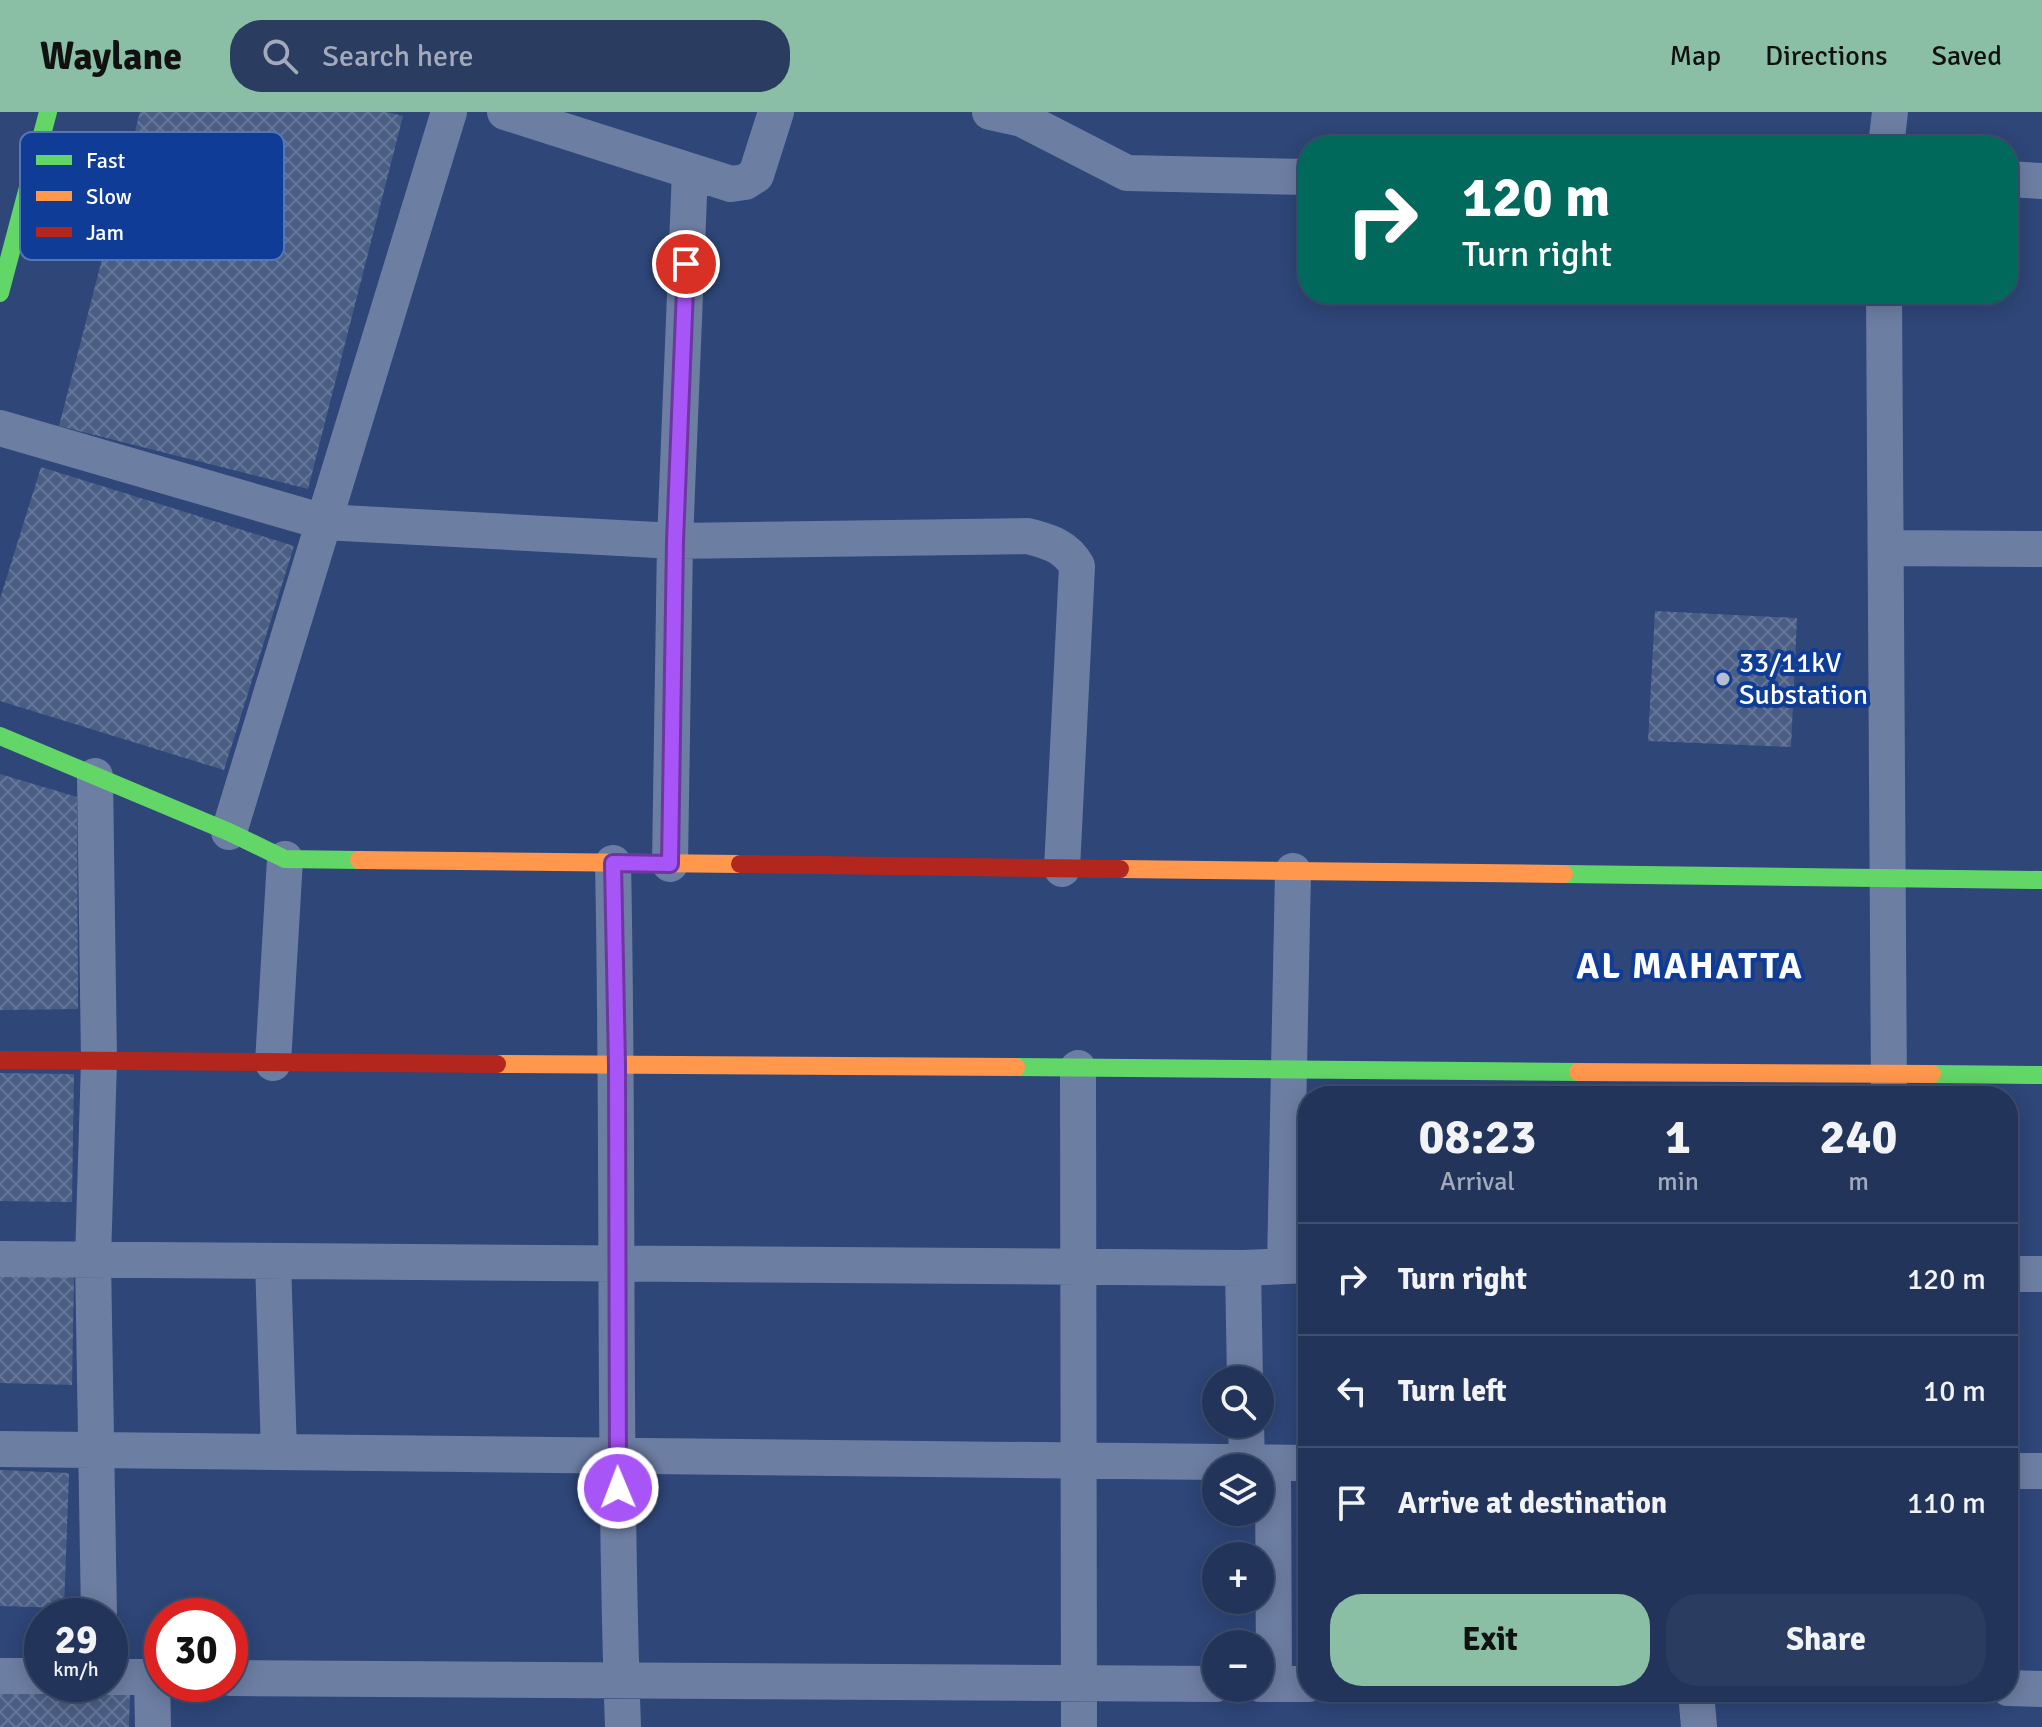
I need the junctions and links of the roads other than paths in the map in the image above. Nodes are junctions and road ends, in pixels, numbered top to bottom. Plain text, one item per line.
1 (48, 112) edge
2 (449, 112) edge
3 (505, 112) edge
4 (776, 112) edge
5 (990, 112) edge
6 (1890, 112) edge
7 (43, 132) edge
8 (1887, 136) edge
9 (690, 171) junction
10 (1298, 177) edge
11 (2018, 180) edge
12 (2042, 181) edge
13 (20, 218) edge
14 (0, 293) edge
15 (1884, 304) edge
16 (0, 428) edge
17 (324, 522) junction
18 (675, 541) junction
19 (1886, 548) junction
20 (2042, 549) edge
21 (0, 736) edge
22 (95, 776) junction
23 (229, 832) junction
24 (285, 859) junction
25 (613, 863) junction
26 (670, 864) junction
27 (1062, 869) junction
28 (1293, 871) junction
29 (1888, 878) junction
30 (2042, 880) edge
31 (0, 1060) edge
32 (99, 1061) junction
33 (273, 1063) junction
34 (617, 1065) junction
35 (1078, 1068) junction
36 (1289, 1070) junction
37 (2042, 1075) edge
38 (1889, 1085) edge
39 (0, 1259) edge
40 (93, 1259) junction
41 (273, 1261) junction
42 (617, 1263) junction
43 (1296, 1265) edge
44 (1078, 1267) junction
45 (1243, 1268) junction
46 (2018, 1274) edge
47 (2042, 1274) edge
48 (1245, 1366) edge
49 (1257, 1438) edge
50 (0, 1449) edge
51 (97, 1450) junction
52 (279, 1452) junction
53 (617, 1456) junction
54 (1079, 1461) junction
55 (1276, 1463) edge
56 (2018, 1471) edge
57 (2042, 1471) edge
58 (99, 1598) edge
59 (0, 1676) edge
60 (24, 1676) edge
61 (248, 1678) edge
62 (622, 1680) junction
63 (1080, 1683) junction
64 (1202, 1684) edge
65 (1281, 1684) edge
66 (2018, 1688) edge
67 (2042, 1689) edge
68 (155, 1702) edge
69 (1697, 1702) edge
70 (153, 1727) edge
71 (623, 1727) edge
72 (1079, 1727) edge
73 (1699, 1727) edge

1 - 7 street
2 - 17 street
3 - 9 street
4 - 9 street
5 - 10 street
6 - 8 street
9 - 18 street
11 - 12 street
13 - 14 street
15 - 19 street
16 - 17 street
17 - 18 street
17 - 23 street
18 - 26 street
18 - 27 street
19 - 20 street
19 - 29 street
21 - 22 street
22 - 23 street
22 - 32 street
23 - 24 street
24 - 25 street
24 - 33 street
25 - 26 street
25 - 34 street
26 - 27 street
27 - 28 street
28 - 29 street
28 - 36 street
29 - 30 street
29 - 38 street
31 - 32 street
32 - 33 street
32 - 40 street
33 - 34 street
34 - 35 street
34 - 42 street
35 - 36 street
35 - 44 street
36 - 38 street
36 - 43 street
37 - 38 street
39 - 40 street
40 - 41 street
40 - 51 street
41 - 42 street
41 - 52 street
42 - 44 street
42 - 53 street
43 - 45 street
44 - 45 street
44 - 54 street
45 - 48 street
46 - 47 street
49 - 55 street
50 - 51 street
51 - 52 street
51 - 58 street
52 - 53 street
53 - 54 street
53 - 62 street
54 - 55 street
54 - 63 street
55 - 65 street
56 - 57 street
59 - 60 street
61 - 62 street
62 - 63 street
62 - 71 street
63 - 64 street
63 - 72 street
66 - 67 street
68 - 70 street
69 - 73 street

